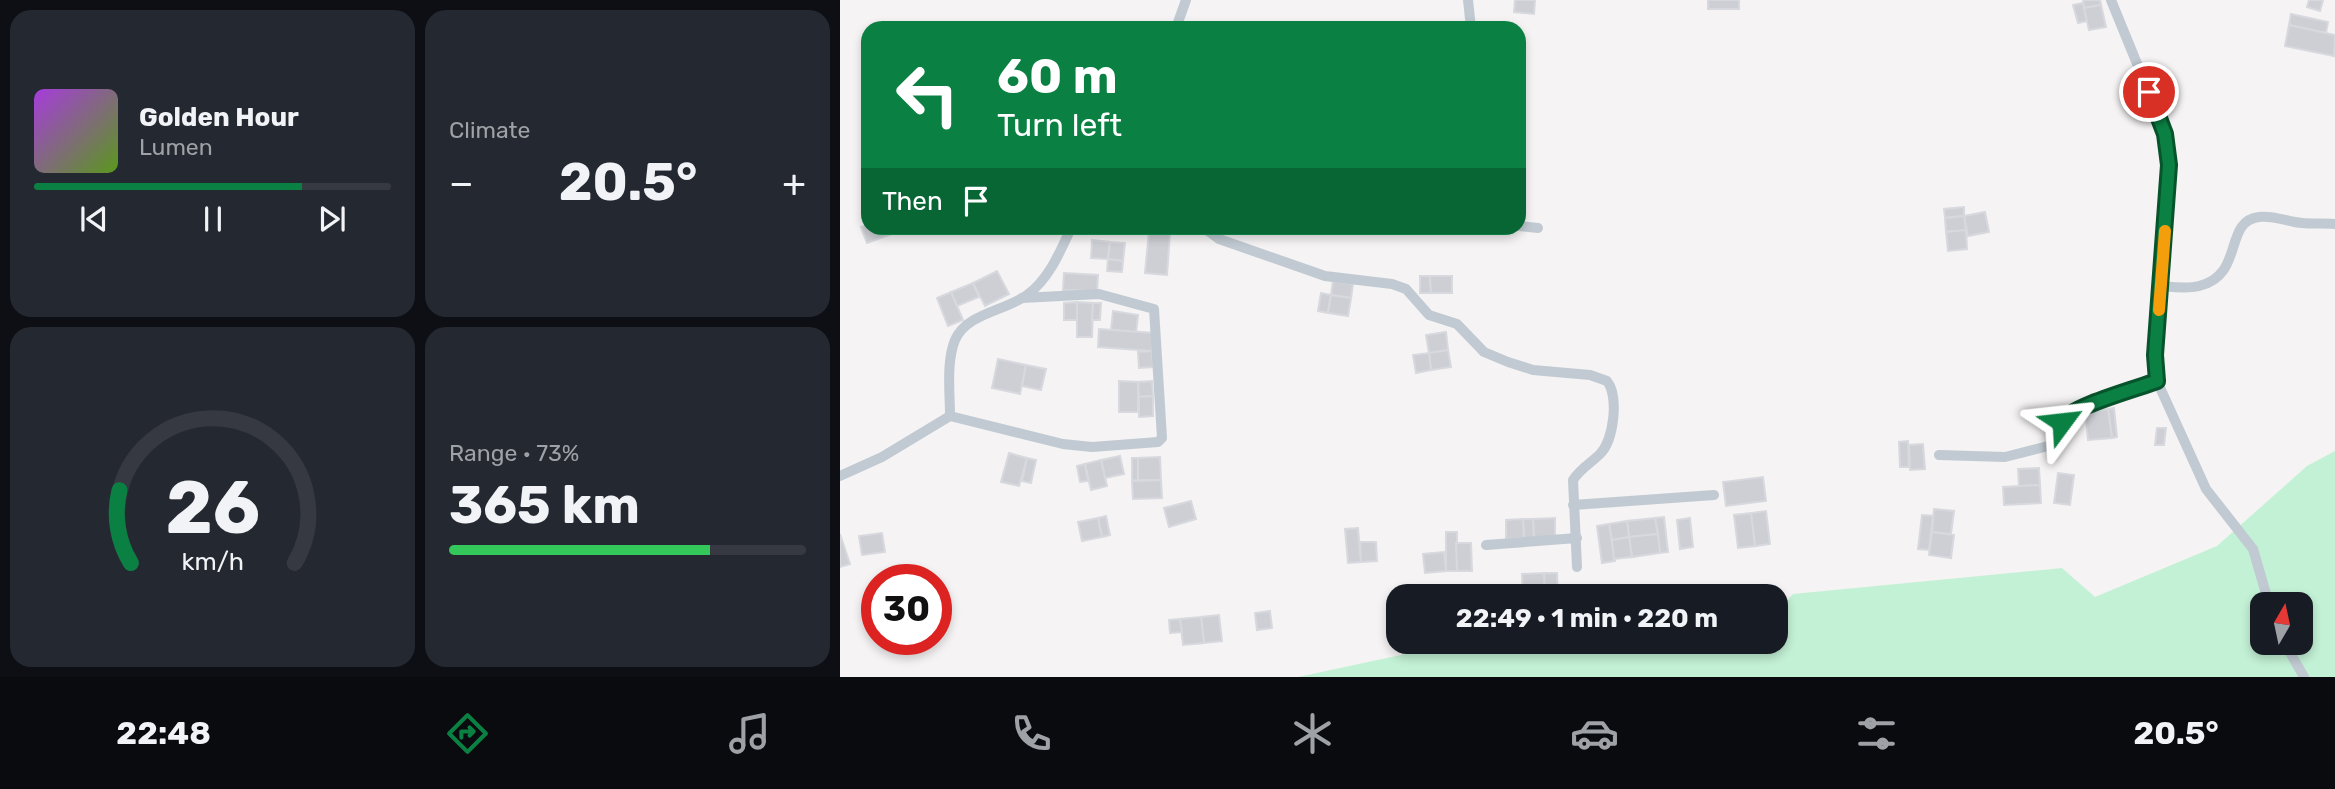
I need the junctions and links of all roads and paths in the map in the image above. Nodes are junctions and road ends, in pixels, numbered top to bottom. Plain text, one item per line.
1 (1186, 0) edge
2 (1468, 0) edge
3 (2111, 0) edge
4 (1178, 21) edge
5 (1470, 21) edge
6 (2335, 224) edge
7 (1526, 227) edge
8 (1538, 228) dead end
9 (1068, 235) edge
10 (1214, 235) edge
11 (2161, 286) junction
12 (1022, 298) junction
13 (2157, 381) junction
14 (950, 416) junction
15 (1939, 455) dead end
16 (840, 476) edge
17 (1714, 495) dead end
18 (1573, 505) junction
19 (1577, 538) junction
20 (1486, 545) dead end
21 (1577, 566) dead end
22 (2266, 592) edge
23 (2291, 655) edge
24 (2304, 677) edge

1 - 4 street
2 - 5 street
3 - 11 street
6 - 11 street
7 - 8 street
9 - 12 street
10 - 18 street
11 - 13 street
12 - 14 street
12 - 14 street
13 - 15 street
13 - 22 street
14 - 16 street
17 - 18 street
18 - 19 street
19 - 20 street
19 - 21 street
23 - 24 street

